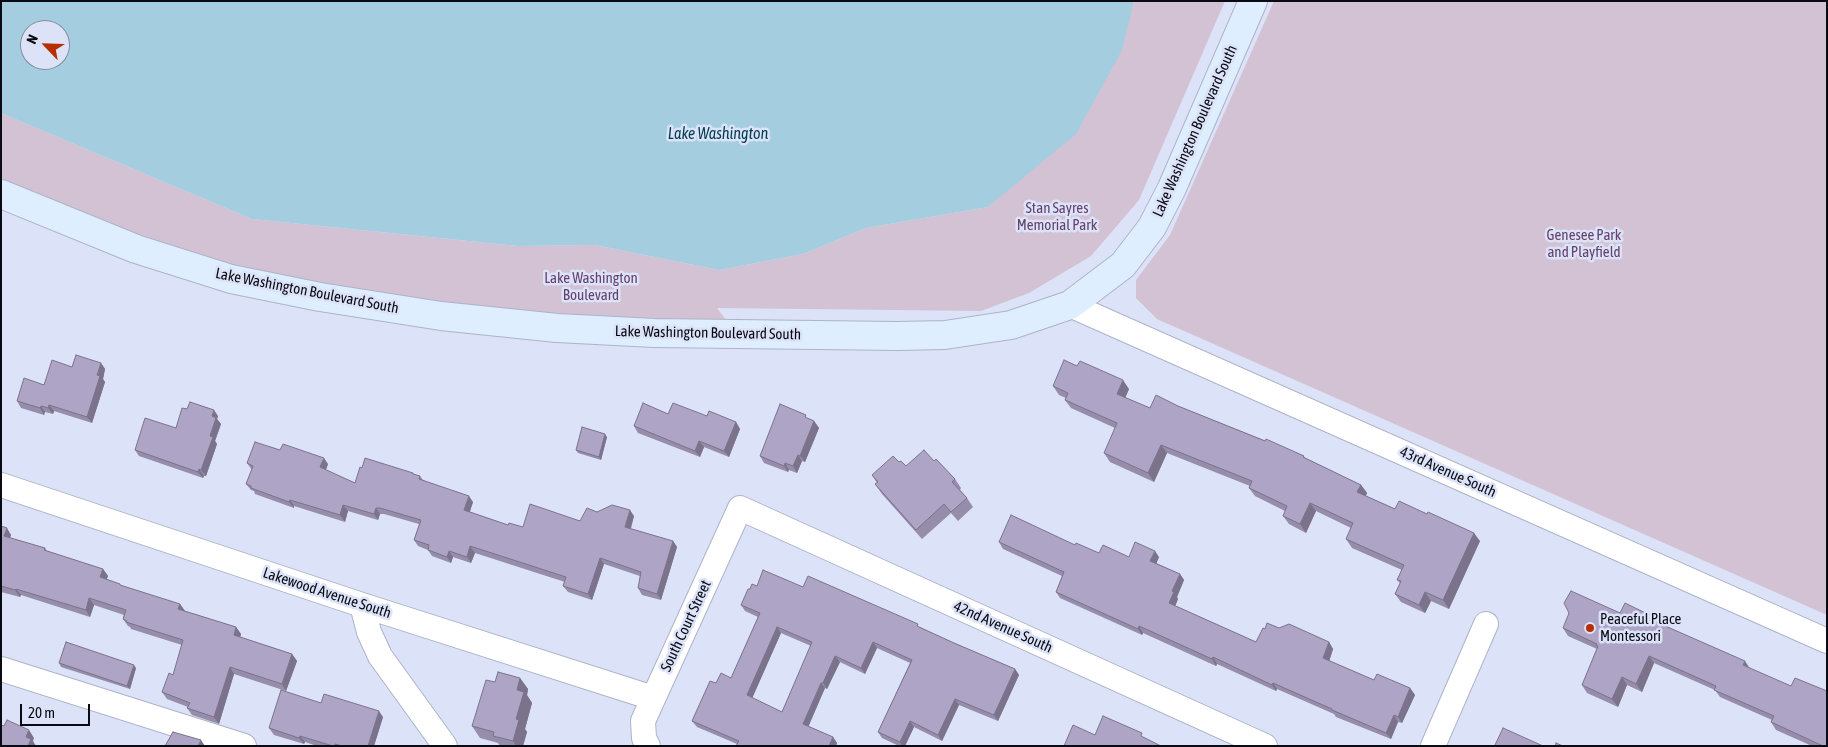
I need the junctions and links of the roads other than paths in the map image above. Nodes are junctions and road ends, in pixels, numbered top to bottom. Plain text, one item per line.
1 (1253, 1) edge
2 (2, 195) edge
3 (1070, 305) junction
4 (1, 485) edge
5 (740, 508) joint
6 (362, 605) junction
7 (1486, 624) dead end
8 (1827, 641) edge
9 (1, 669) edge
10 (653, 698) junction
11 (244, 746) edge
12 (446, 746) edge
13 (648, 746) edge
14 (1266, 746) edge
15 (1432, 746) edge

1 - 3 main road, Lake Washington Boulevard South
2 - 3 main road, Lake Washington Boulevard South
3 - 8 street, 43rd Avenue South
4 - 6 street, Lakewood Avenue South
5 - 10 street, South Court Street
5 - 14 street, 42nd Avenue South
6 - 10 street, Lakewood Avenue South
6 - 12 street
7 - 15 street
9 - 11 street
10 - 13 street, South Court Street

